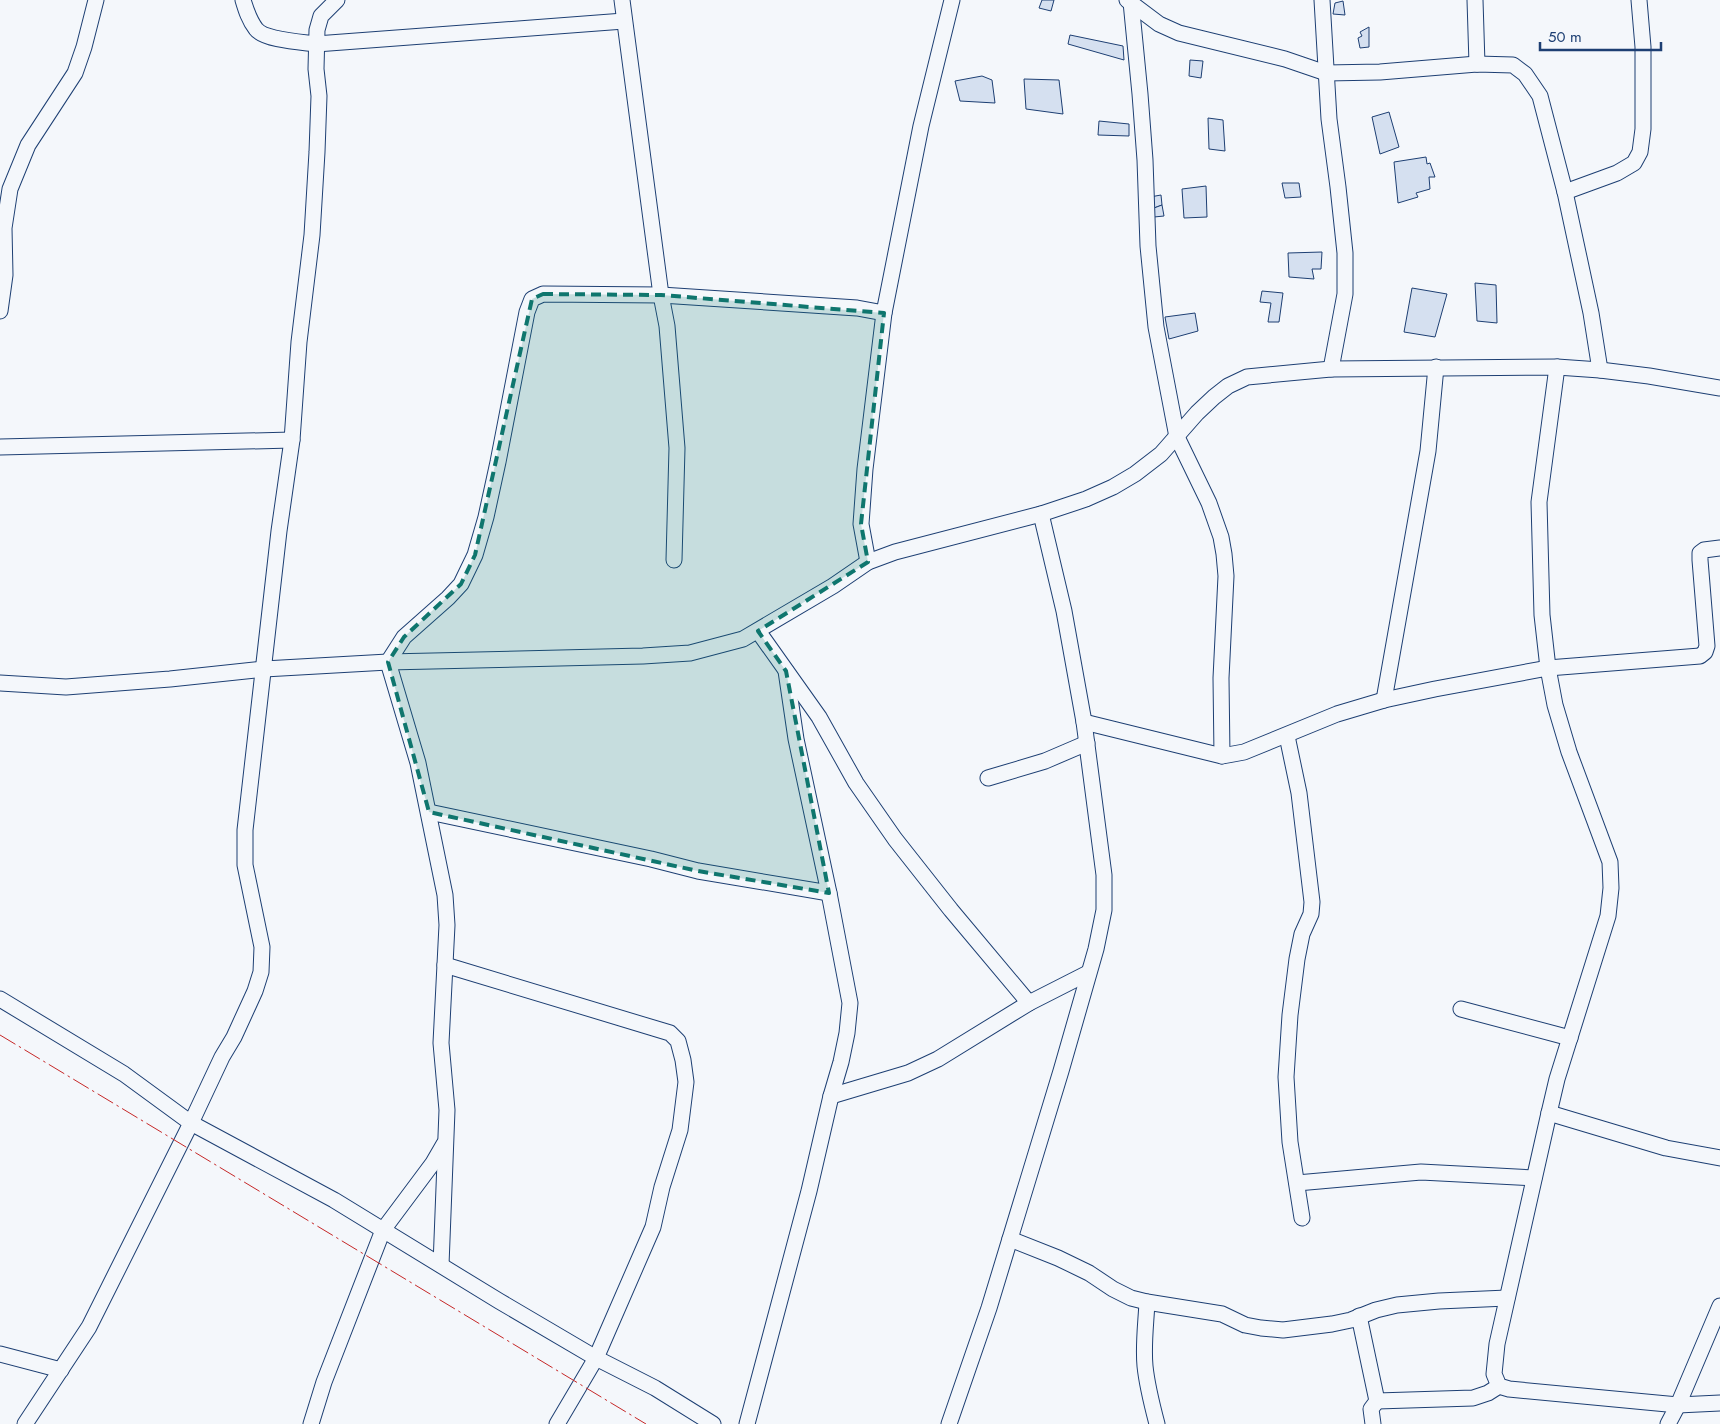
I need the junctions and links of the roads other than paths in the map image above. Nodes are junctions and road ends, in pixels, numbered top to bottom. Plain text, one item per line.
1 (96, 0) edge
2 (243, 0) edge
3 (337, 0) edge
4 (622, 0) edge
5 (952, 0) edge
6 (1322, 0) edge
7 (1475, 0) edge
8 (1639, 0) edge
9 (1129, 1) edge
10 (624, 21) junction
11 (316, 44) junction
12 (1477, 64) junction
13 (1326, 73) junction
14 (1565, 192) junction
15 (661, 295) junction
16 (0, 310) edge
17 (884, 313) junction
18 (1436, 367) junction
19 (1557, 367) junction
20 (1331, 370) junction
21 (1600, 370) junction
22 (1720, 388) edge
23 (1177, 437) junction
24 (292, 440) junction
25 (0, 447) edge
26 (1041, 514) junction
27 (1720, 548) edge
28 (674, 560) dead end
29 (868, 562) junction
30 (758, 631) junction
31 (388, 662) junction
32 (1548, 668) junction
33 (264, 669) junction
34 (786, 670) junction
35 (0, 683) edge
36 (1384, 700) junction
37 (1084, 722) junction
38 (1287, 736) junction
39 (1087, 744) junction
40 (1222, 756) junction
41 (988, 778) dead end
42 (429, 812) junction
43 (829, 893) junction
44 (445, 965) junction
45 (1088, 973) junction
46 (0, 999) edge
47 (1030, 1003) junction
48 (1461, 1008) dead end
49 (1570, 1038) junction
50 (831, 1096) junction
51 (1549, 1113) junction
52 (191, 1122) junction
53 (446, 1140) junction
54 (1720, 1158) edge
55 (1534, 1178) junction
56 (1297, 1184) junction
57 (1302, 1218) dead end
58 (383, 1230) junction
59 (1010, 1239) junction
60 (441, 1265) junction
61 (1507, 1298) junction
62 (1148, 1302) junction
63 (1720, 1306) edge
64 (1359, 1316) junction
65 (0, 1354) edge
66 (596, 1358) junction
67 (61, 1370) junction
68 (1499, 1386) junction
69 (1377, 1401) junction
70 (1720, 1403) edge
71 (1678, 1405) junction
72 (25, 1424) edge
73 (311, 1424) edge
74 (558, 1424) edge
75 (713, 1424) edge
76 (747, 1424) edge
77 (949, 1424) edge
78 (1158, 1424) edge
79 (1373, 1424) edge
80 (1668, 1424) edge

1 - 16 street
2 - 11 street
3 - 11 street
4 - 10 street
5 - 17 street
6 - 13 street
7 - 12 street
8 - 14 street
9 - 13 street
9 - 23 street
10 - 11 street
10 - 15 street
11 - 24 street
12 - 13 street
12 - 14 street
13 - 20 street
14 - 21 street
15 - 17 street
15 - 28 street
15 - 31 street
17 - 29 street
18 - 19 street
18 - 20 street
18 - 36 street
19 - 21 street
19 - 32 street
20 - 23 street
21 - 22 street
23 - 26 street
23 - 40 street
24 - 25 street
24 - 33 street
26 - 29 street
26 - 37 street
27 - 32 street
29 - 30 street
30 - 31 street
30 - 34 street
31 - 33 street
31 - 42 street
32 - 36 street
32 - 49 street
33 - 35 street
33 - 52 street
34 - 43 street
34 - 47 street
36 - 38 street
37 - 39 street
37 - 40 street
38 - 40 street
38 - 56 street
39 - 41 street
39 - 45 street
42 - 43 street
42 - 44 street
43 - 50 street
44 - 53 street
44 - 66 street
45 - 47 street
45 - 59 street
46 - 52 street
47 - 50 street
48 - 49 street
49 - 51 street
50 - 76 street
51 - 54 street
51 - 55 street
52 - 58 street
52 - 67 street
53 - 58 street
53 - 60 street
55 - 56 street
55 - 61 street
56 - 57 street
58 - 60 street
58 - 73 street
59 - 62 street
59 - 77 street
60 - 66 street
61 - 64 street
61 - 68 street
62 - 64 street
62 - 78 street
63 - 71 street
64 - 69 street
65 - 67 street
66 - 74 street
66 - 75 street
67 - 72 street
68 - 69 street
68 - 71 street
69 - 79 street
70 - 71 street
71 - 80 street

